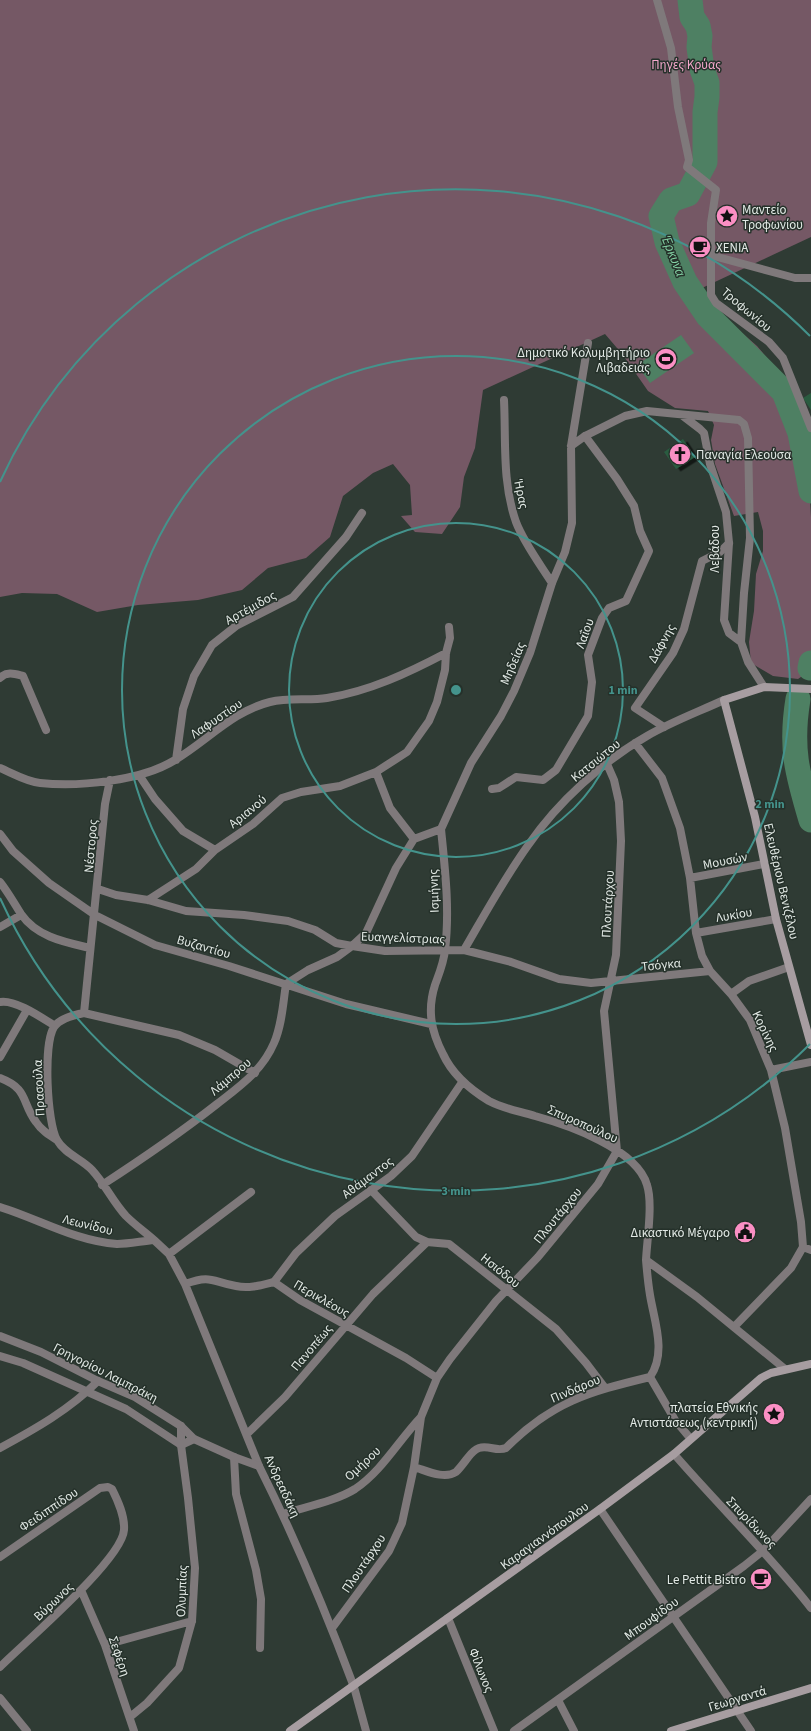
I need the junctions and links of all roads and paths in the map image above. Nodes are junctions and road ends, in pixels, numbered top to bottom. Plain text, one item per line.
1 (657, 0) edge
2 (710, 255) junction
3 (811, 278) edge
4 (588, 343) dead end
5 (504, 400) dead end
6 (682, 415) junction
7 (811, 428) edge
8 (586, 436) junction
9 (571, 446) junction
10 (362, 513) dead end
11 (729, 543) junction
12 (552, 583) junction
13 (449, 627) dead end
14 (741, 642) junction
15 (446, 653) junction
16 (0, 678) edge
17 (764, 687) junction
18 (811, 689) edge
19 (724, 700) junction
20 (664, 727) junction
21 (46, 730) dead end
22 (635, 743) junction
23 (176, 760) junction
24 (607, 764) junction
25 (0, 768) edge
26 (376, 772) junction
27 (139, 775) junction
28 (110, 780) junction
29 (492, 789) dead end
30 (441, 829) junction
31 (0, 834) edge
32 (414, 839) junction
33 (215, 850) junction
34 (764, 864) junction
35 (690, 878) junction
36 (0, 882) edge
37 (98, 889) junction
38 (148, 900) junction
39 (21, 915) junction
40 (94, 915) junction
41 (776, 919) junction
42 (0, 927) edge
43 (696, 933) junction
44 (352, 946) junction
45 (90, 948) junction
46 (464, 950) junction
47 (445, 951) junction
48 (789, 967) junction
49 (710, 971) junction
50 (613, 981) junction
51 (286, 984) junction
52 (731, 994) junction
53 (0, 1002) edge
54 (27, 1010) junction
55 (84, 1013) junction
56 (431, 1024) junction
57 (55, 1026) junction
58 (811, 1045) edge
59 (0, 1057) edge
60 (811, 1062) edge
61 (771, 1070) junction
62 (255, 1073) junction
63 (0, 1078) edge
64 (463, 1081) junction
65 (57, 1140) junction
66 (617, 1151) junction
67 (102, 1185) junction
68 (371, 1190) junction
69 (251, 1192) dead end
70 (0, 1207) edge
71 (154, 1240) junction
72 (427, 1242) junction
73 (807, 1249) edge
74 (169, 1254) junction
75 (646, 1260) junction
76 (274, 1282) junction
77 (186, 1284) junction
78 (508, 1290) junction
79 (344, 1325) junction
80 (734, 1327) junction
81 (0, 1336) edge
82 (0, 1356) edge
83 (811, 1364) edge
84 (785, 1369) junction
85 (650, 1377) junction
86 (437, 1378) junction
87 (98, 1381) junction
88 (605, 1388) junction
89 (86, 1393) junction
90 (421, 1417) junction
91 (181, 1426) junction
92 (247, 1434) junction
93 (690, 1438) junction
94 (194, 1439) junction
95 (181, 1445) junction
96 (0, 1448) edge
97 (674, 1454) junction
98 (234, 1457) junction
99 (260, 1466) junction
100 (414, 1467) junction
101 (112, 1489) joint
102 (811, 1499) edge
103 (600, 1509) junction
104 (283, 1514) junction
105 (764, 1550) junction
106 (0, 1557) edge
107 (81, 1590) junction
108 (811, 1608) edge
109 (674, 1616) junction
110 (448, 1618) junction
111 (192, 1621) junction
112 (332, 1628) junction
113 (104, 1644) junction
114 (260, 1648) dead end
115 (0, 1666) edge
116 (354, 1687) junction
117 (811, 1688) edge
118 (0, 1698) edge
119 (558, 1700) junction
120 (738, 1710) junction
121 (130, 1717) junction
122 (27, 1731) edge
123 (134, 1731) edge
124 (290, 1731) edge
125 (366, 1731) edge
126 (494, 1731) edge
127 (514, 1731) edge
128 (574, 1731) edge
129 (671, 1731) edge
130 (751, 1731) edge

1 - 2 street, Τροφωνίου
2 - 3 street
2 - 7 street, Τροφωνίου
4 - 9 street, Μηδείας
5 - 12 street, Ήρας
6 - 8 street
6 - 11 street, Λεβάδου
6 - 14 street, Λεβάδου
8 - 9 street
8 - 29 street, Λαΐου
9 - 12 street, Μηδείας
10 - 23 street, Αρτέμιδος
11 - 14 street, Λεβάδου
11 - 20 street, Δάφνης
12 - 30 street, Μηδείας
13 - 15 street, Αριανού
14 - 17 street, Λεβάδου
15 - 23 street, Λαφυστίου
15 - 26 street, Αριανού
16 - 21 street
17 - 18 main road, Κατσιώτου
17 - 19 main road, Κατσιώτου
19 - 20 street, Κατσιώτου
19 - 34 main road, Ελευθέριου Βενιζέλου
20 - 22 street, Κατσιώτου
22 - 24 street, Κατσιώτου
22 - 35 street, Κορίνης
23 - 27 street, Λαφυστίου
24 - 46 street, Κατσιώτου
24 - 50 street, Πλουτάρχου
25 - 28 street, Λαφυστίου
26 - 32 street
26 - 33 street, Αριανού
27 - 28 street, Λαφυστίου
27 - 33 street
28 - 37 street, Νέστορος
30 - 32 street
30 - 47 street, Ισμήνης
31 - 40 street, Βυζαντίου
32 - 44 street
33 - 38 street, Αριανού
34 - 35 street, Μουσών
34 - 41 main road, Ελευθέριου Βενιζέλου
35 - 43 street, Κορίνης
36 - 39 street
37 - 38 street, Ευαγγελίστριας
37 - 40 street, Νέστορος
38 - 44 street, Ευαγγελίστριας
39 - 42 street
39 - 45 street
40 - 45 street
40 - 51 street, Βυζαντίου
41 - 43 street, Λυκίου
41 - 48 main road, Ελευθέριου Βενιζέλου
43 - 49 street, Κορίνης
44 - 47 street, Ευαγγελίστριας
44 - 51 street
45 - 55 street
46 - 47 street, Ευαγγελίστριας
46 - 50 street, Ευαγγελίστριας
47 - 56 street, Σπυροπούλου
48 - 52 street
48 - 58 main road, Ελευθέριου Βενιζέλου
49 - 50 street, Τσόγκα
49 - 52 street, Κορίνης
50 - 66 street, Πλουτάρχου
51 - 56 street, Βυζαντίου
51 - 62 street, Λάμπρου
52 - 61 street, Κορίνης
53 - 54 street
54 - 57 street
54 - 59 street
55 - 57 street
55 - 62 street
56 - 64 street, Σπυροπούλου
57 - 65 street, Πρασούλα
60 - 61 street
61 - 73 street, Κορίνης
62 - 67 street, Λάμπρου
63 - 65 street
64 - 66 street, Σπυροπούλου
64 - 68 street, Αθάμαντος
65 - 67 street, Πρασούλα
66 - 75 street, Σπυροπούλου
66 - 78 street, Πλουτάρχου
67 - 71 street, Πρασούλα
68 - 72 street, Ησιόδου
68 - 76 street, Αθάμαντος
69 - 74 street
70 - 71 street, Λεωνίδου
71 - 74 street
72 - 78 street, Ησιόδου
72 - 79 street, Πανοπέως
73 - 80 street, Κορίνης
74 - 77 street, Ανδρεαδάκη
75 - 80 street
75 - 85 street, Σπυροπούλου
76 - 77 street, Περικλέους
76 - 79 street, Περικλέους
77 - 92 street, Ανδρεαδάκη
78 - 86 street, Πλουτάρχου
78 - 88 street, Ησιόδου
79 - 86 street, Περικλέους
79 - 92 street, Πανοπέως
80 - 84 street
81 - 87 street, Γρηγορίου Λαμπράκη
82 - 89 street, Γρηγορίου Λαμπράκη
83 - 84 main road, Καραγιαννόπουλου
84 - 93 main road, Καραγιαννόπουλου
85 - 88 street, Πινδάρου
85 - 93 street
86 - 90 street, Πλουτάρχου
87 - 89 street
87 - 91 street, Γρηγορίου Λαμπράκη
88 - 100 street, Πινδάρου
89 - 95 street, Γρηγορίου Λαμπράκη
89 - 96 street
90 - 100 street, Πλουτάρχου
90 - 104 street, Ομήρου
91 - 94 street, Γρηγορίου Λαμπράκη
91 - 95 street, Ολυμπίας
92 - 99 street, Ανδρεαδάκη
93 - 97 main road, Καραγιαννόπουλου
94 - 95 street
94 - 98 street, Γρηγορίου Λαμπράκη
95 - 111 street, Ολυμπίας
97 - 103 main road, Καραγιαννόπουλου
97 - 105 street, Σπυρίδωνος
98 - 99 street, Γρηγορίου Λαμπράκη
98 - 114 street
99 - 104 street, Ανδρεαδάκη
100 - 112 street, Πλουτάρχου
101 - 106 street, Φειδιππίδου
101 - 107 street, Βύρωνος
102 - 105 street, Μπουφίδου
103 - 109 street
103 - 110 main road, Καραγιαννόπουλου
104 - 112 street, Ανδρεαδάκη
105 - 108 street, Σπυρίδωνος
105 - 109 street, Μπουφίδου
107 - 113 street, Σεφέρη
107 - 115 street, Βύρωνος
109 - 119 street, Μπουφίδου
109 - 120 street
110 - 116 main road, Καραγιαννόπουλου
110 - 126 street, Φίλωνος
111 - 113 street
111 - 121 street, Ολυμπίας
112 - 116 street, Ανδρεαδάκη
113 - 121 street, Σεφέρη
116 - 124 main road, Καραγιαννόπουλου
116 - 125 street, Ανδρεαδάκη
117 - 120 main road, Γεωργαντά
118 - 122 street
119 - 127 street, Μπουφίδου
119 - 128 street
120 - 129 main road, Γεωργαντά
120 - 130 street
121 - 123 street, Σεφέρη

